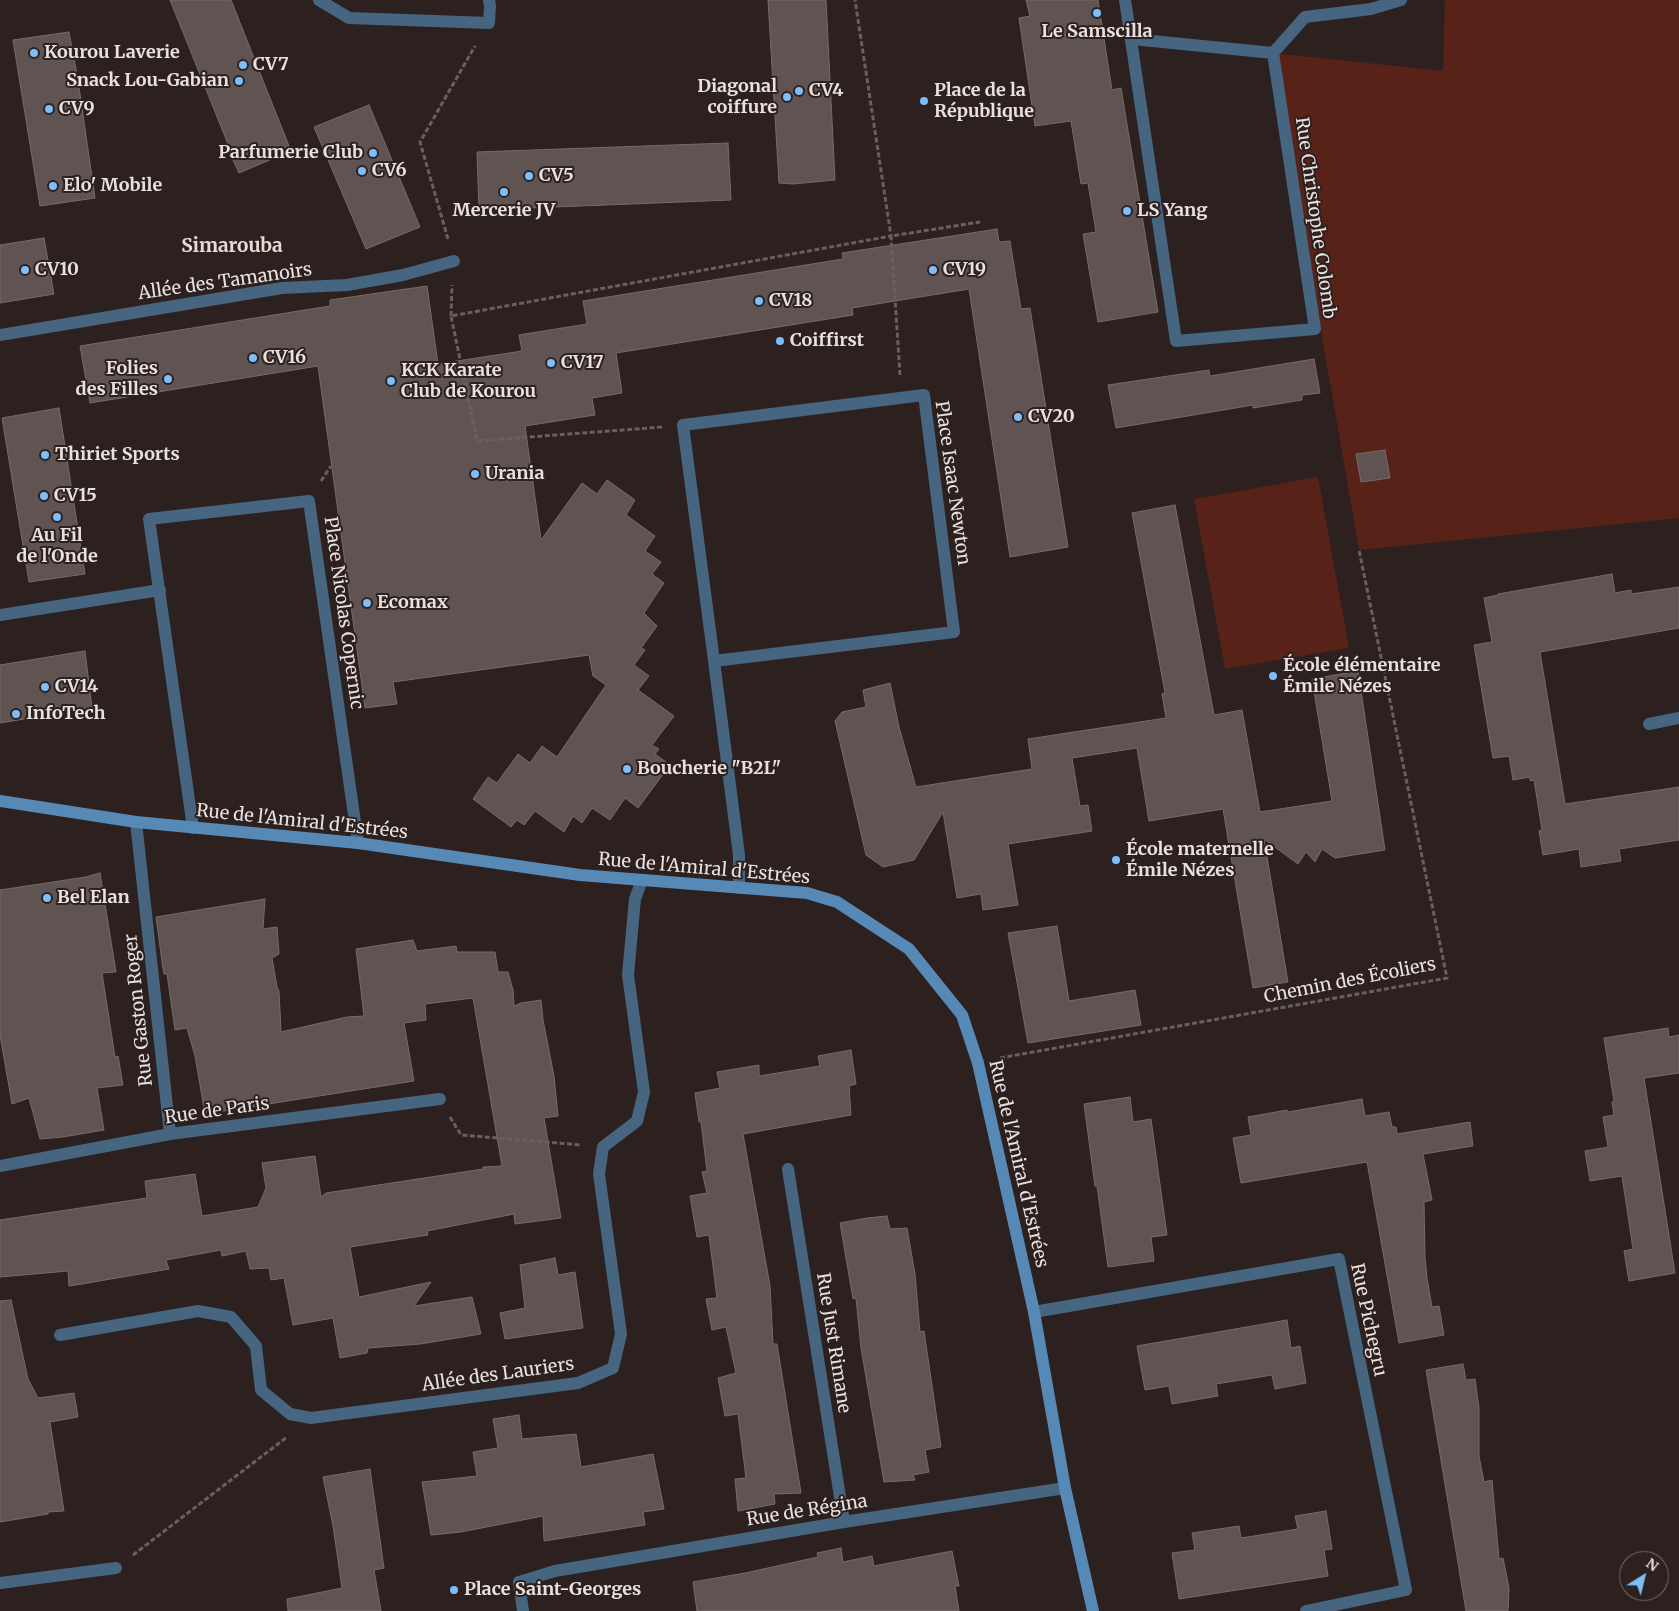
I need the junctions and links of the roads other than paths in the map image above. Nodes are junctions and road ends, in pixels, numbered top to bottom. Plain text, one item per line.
1 (320, 0) edge
2 (489, 0) edge
3 (1126, 0) edge
4 (1401, 0) edge
5 (1132, 40) junction
6 (1274, 53) junction
7 (454, 260) road end
8 (0, 335) edge
9 (160, 590) junction
10 (0, 616) edge
11 (714, 661) junction
12 (1679, 718) edge
13 (1649, 724) dead end
14 (0, 801) edge
15 (136, 822) junction
16 (193, 828) junction
17 (358, 842) junction
18 (642, 880) junction
19 (739, 888) junction
20 (440, 1099) road end
21 (170, 1134) junction
22 (0, 1166) edge
23 (788, 1169) dead end
24 (1034, 1312) junction
25 (60, 1335) dead end
26 (1065, 1488) junction
27 (844, 1522) junction
28 (116, 1568) road end
29 (0, 1583) edge
30 (523, 1611) edge
31 (1093, 1611) edge
32 (1306, 1611) edge

1 - 2 street
3 - 5 street, Rue Christophe Colomb
4 - 6 street
5 - 6 street
5 - 6 street, Rue Christophe Colomb
7 - 8 street, Allée des Tamanoirs
9 - 10 street
9 - 16 street, Place Nicolas Copernic
9 - 17 street, Place Nicolas Copernic
11 - 11 street, Place Isaac Newton
11 - 19 street
12 - 13 street
14 - 15 street, Rue de l'Amiral d'Estrées
15 - 16 street, Rue de l'Amiral d'Estrées
15 - 21 street, Rue Gaston Roger
16 - 17 street, Rue de l'Amiral d'Estrées
17 - 18 street, Rue de l'Amiral d'Estrées
18 - 19 street, Rue de l'Amiral d'Estrées
18 - 25 street, Allée des Lauriers
19 - 24 street, Rue de l'Amiral d'Estrées
20 - 21 street, Rue de Paris
21 - 22 street, Rue de Paris
23 - 27 street, Rue Just Rimane
24 - 26 street, Rue de l'Amiral d'Estrées
24 - 32 street, Rue Pichegru
26 - 27 street, Rue de Régina
26 - 31 street, Rue de l'Amiral d'Estrées
27 - 30 street, Rue de Régina
28 - 29 street

